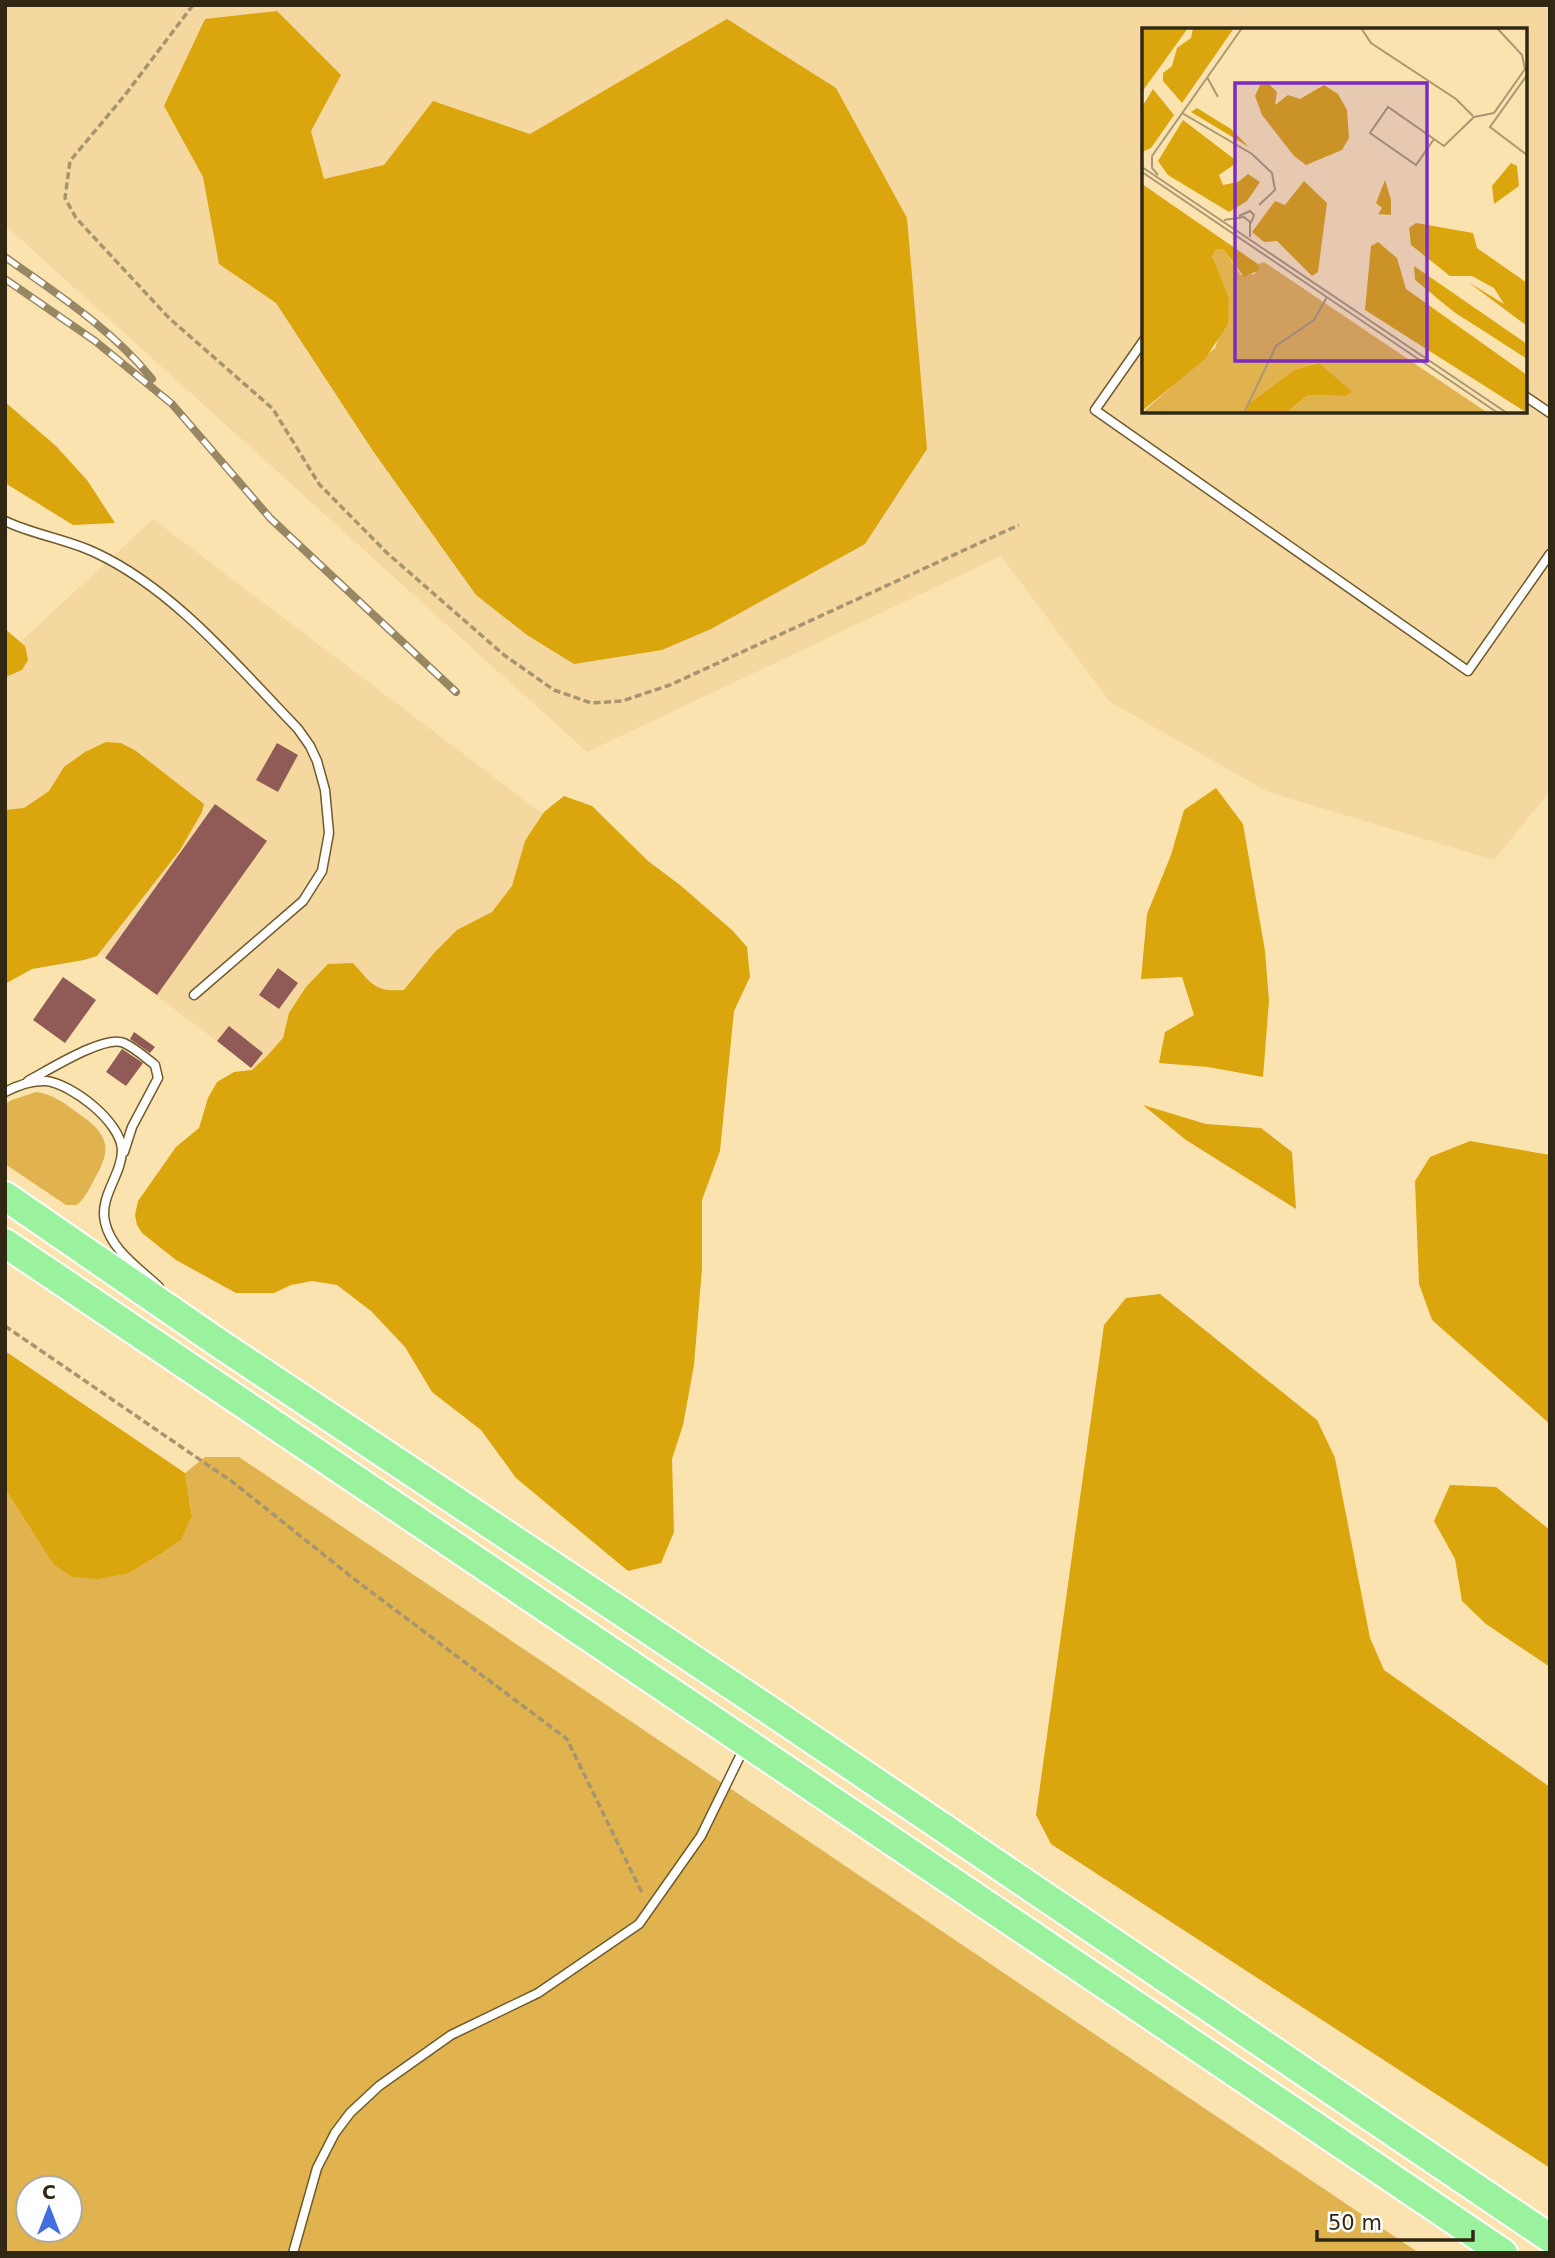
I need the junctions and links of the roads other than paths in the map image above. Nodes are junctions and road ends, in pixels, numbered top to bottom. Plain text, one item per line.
1 (1142, 343) edge
2 (1527, 397) edge
3 (1550, 414) edge
4 (5, 521) edge
5 (1550, 554) edge
6 (194, 995) dead end
7 (22, 1084) junction
8 (5, 1092) edge
9 (121, 1158) junction
10 (5, 1196) edge
11 (5, 1243) edge
12 (220, 1344) junction
13 (746, 1742) junction
14 (1550, 2238) edge
15 (293, 2253) edge
16 (1503, 2253) edge

1 - 5 lane
2 - 3 lane
4 - 6 lane
7 - 8 lane
7 - 9 lane
7 - 9 lane
9 - 12 lane
10 - 12 highway
11 - 13 highway
12 - 14 highway
13 - 15 lane
13 - 16 highway

